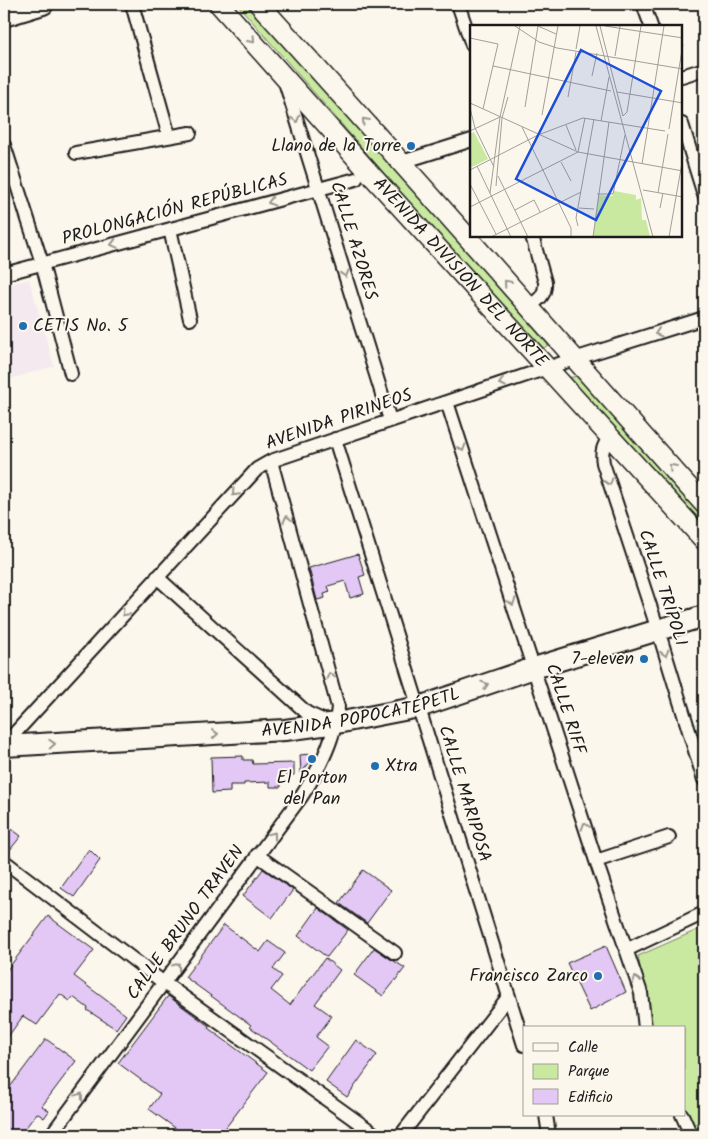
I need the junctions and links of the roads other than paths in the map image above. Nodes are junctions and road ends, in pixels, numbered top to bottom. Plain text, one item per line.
1 (43, 4) edge
2 (132, 4) edge
3 (219, 4) edge
4 (259, 4) edge
5 (458, 4) edge
6 (643, 4) edge
7 (4, 16) edge
8 (650, 25) edge
9 (470, 39) edge
10 (704, 69) edge
11 (282, 72) junction
12 (683, 76) edge
13 (683, 127) edge
14 (190, 133) dead end
15 (169, 136) junction
16 (470, 141) edge
17 (4, 145) edge
18 (76, 153) dead end
19 (402, 162) junction
20 (356, 179) dead end
21 (318, 190) junction
22 (704, 195) edge
23 (170, 229) junction
24 (533, 238) edge
25 (42, 263) junction
26 (4, 274) edge
27 (528, 307) junction
28 (704, 318) edge
29 (190, 319) dead end
30 (574, 359) junction
31 (548, 368) junction
32 (71, 374) dead end
33 (447, 402) junction
34 (390, 420) junction
35 (610, 437) junction
36 (335, 439) junction
37 (271, 461) junction
38 (704, 504) edge
39 (704, 540) edge
40 (157, 577) junction
41 (704, 616) edge
42 (658, 630) junction
43 (534, 668) junction
44 (419, 707) junction
45 (337, 723) junction
46 (4, 746) edge
47 (704, 780) edge
48 (669, 837) dead end
49 (257, 855) junction
50 (4, 861) edge
51 (596, 861) junction
52 (704, 913) edge
53 (626, 950) junction
54 (395, 953) dead end
55 (164, 983) junction
56 (509, 996) junction
57 (645, 1026) edge
58 (523, 1042) edge
59 (546, 1116) edge
60 (682, 1116) edge
61 (51, 1135) edge
62 (376, 1135) edge
63 (401, 1135) edge
64 (549, 1135) edge
65 (691, 1135) edge

1 - 7 main road
2 - 15 street
3 -> 11 main road, AVENIDA DIVISIÓN DEL NORTE
19 -> 4 main road, AVENIDA DIVISIÓN DEL NORTE
5 - 9 street
6 - 8 street
10 - 12 street
11 -> 21 street, CALLE AZORES
11 - 31 main road, AVENIDA DIVISIÓN DEL NORTE
13 - 22 street
14 - 15 street
15 - 18 street
16 - 19 street
17 - 25 street
27 -> 19 main road, AVENIDA DIVISIÓN DEL NORTE
20 - 21 street, PROLONGACIÓN REPÚBLICAS
21 -> 23 street, PROLONGACIÓN REPÚBLICAS
21 -> 34 street, CALLE AZORES
23 -> 25 street, PROLONGACIÓN REPÚBLICAS
23 - 29 street
24 - 27 street
25 - 26 street, PROLONGACIÓN REPÚBLICAS
25 - 32 street
27 - 30 main road, AVENIDA DIVISIÓN DEL NORTE
28 -> 30 street, AVENIDA PIRINEOS
30 - 31 street, AVENIDA PIRINEOS
38 -> 30 main road, AVENIDA DIVISIÓN DEL NORTE
31 -> 33 street, AVENIDA PIRINEOS
31 - 35 main road, AVENIDA DIVISIÓN DEL NORTE
33 - 34 street, AVENIDA PIRINEOS
33 -> 43 street, CALLE RIFF
34 - 36 street, AVENIDA PIRINEOS
35 - 39 main road, AVENIDA DIVISIÓN DEL NORTE
35 -> 42 street, CALLE TRÍPOLI
36 - 37 street, AVENIDA PIRINEOS
36 - 44 street, CALLE MARIPOSA
37 -> 40 street, AVENIDA PIRINEOS
45 -> 37 street
40 - 45 street
40 -> 46 street, AVENIDA PIRINEOS
41 - 42 main road, AVENIDA POPOCATÉPETL
42 - 43 main road, AVENIDA POPOCATÉPETL
42 -> 47 street, CALLE TRÍPOLI
44 -> 43 main road, AVENIDA POPOCATÉPETL
51 -> 43 street, CALLE RIFF
44 - 45 main road, AVENIDA POPOCATÉPETL
44 - 56 street, CALLE MARIPOSA
46 -> 45 main road, AVENIDA POPOCATÉPETL
49 -> 45 street, CALLE BRUNO TRAVEN
48 - 51 street
49 - 54 street
55 -> 49 street, CALLE BRUNO TRAVEN
50 - 55 street
51 - 53 street, CALLE RIFF
52 - 53 street
57 -> 53 street, CALLE RIFF
61 -> 55 street, CALLE BRUNO TRAVEN
55 - 62 street
56 - 58 street, CALLE MARIPOSA
56 - 63 street
59 - 64 street
60 - 65 street

